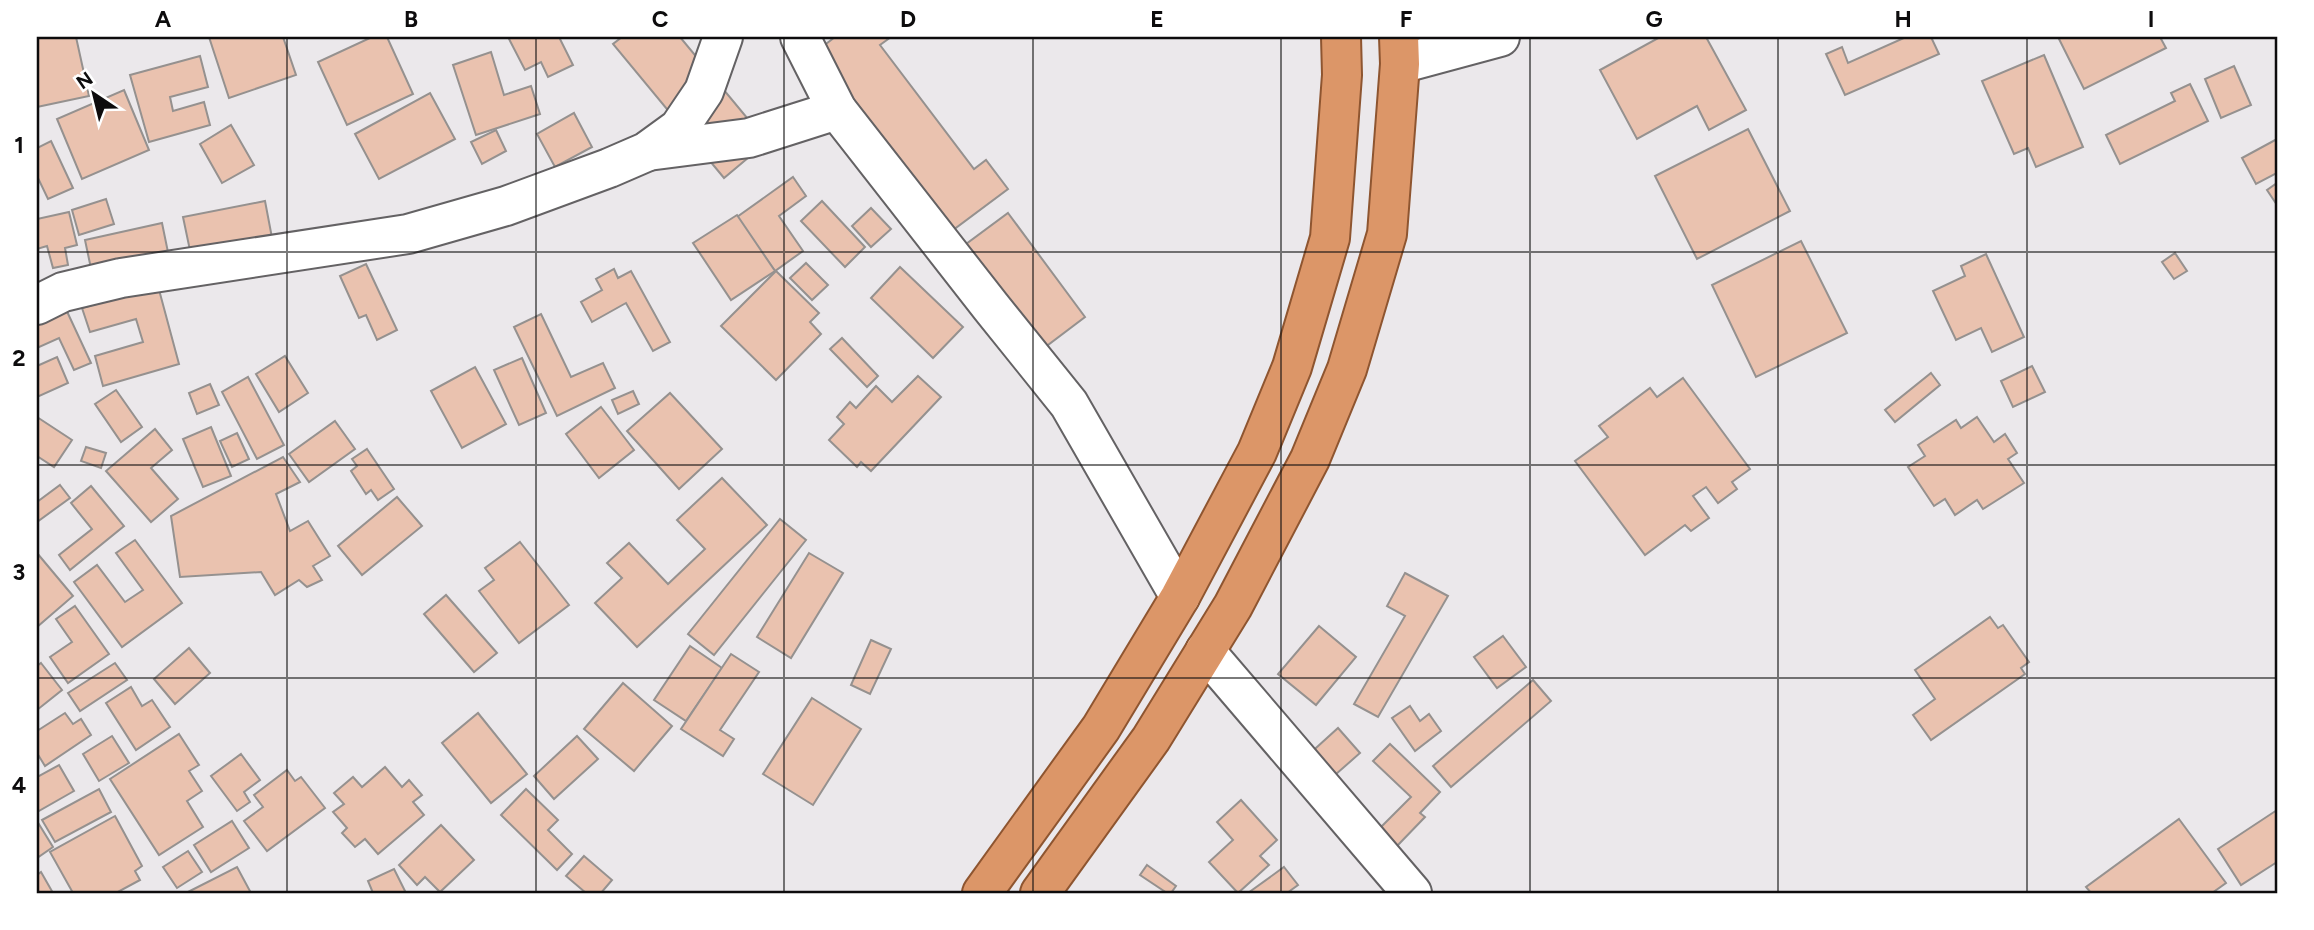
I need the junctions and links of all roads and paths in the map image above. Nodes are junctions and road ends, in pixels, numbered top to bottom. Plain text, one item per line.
1 (723, 37) edge
2 (800, 37) edge
3 (1342, 37) edge
4 (1500, 37) edge
5 (1400, 50) edge
6 (836, 110) junction
7 (646, 152) junction
8 (37, 304) edge
9 (1180, 597) junction
10 (1205, 652) junction
11 (982, 893) edge
12 (1040, 893) edge
13 (1412, 893) edge

1 - 7 street
2 - 6 street
3 - 9 highway
4 - 5 street
5 - 10 highway
6 - 7 street
6 - 9 street
7 - 8 street
9 - 11 highway
10 - 12 highway
10 - 13 street

